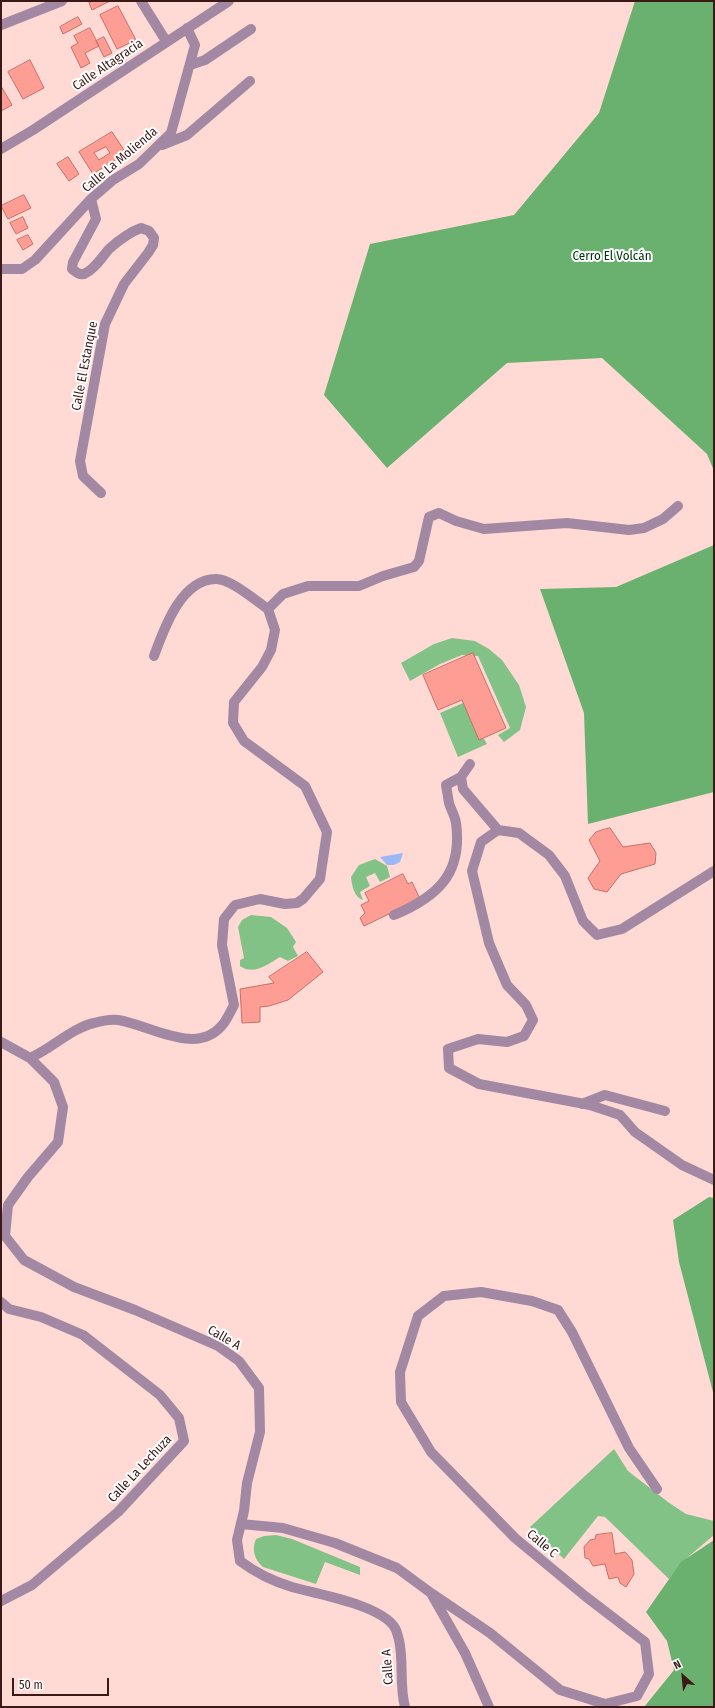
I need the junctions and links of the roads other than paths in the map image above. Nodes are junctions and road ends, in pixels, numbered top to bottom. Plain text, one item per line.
1 (62, 1) edge
2 (142, 1) edge
3 (229, 1) edge
4 (1, 25) edge
5 (187, 28) junction
6 (251, 29) dead end
7 (166, 41) junction
8 (190, 65) junction
9 (250, 81) dead end
10 (160, 145) junction
11 (1, 149) edge
12 (91, 199) junction
13 (1, 269) edge
14 (101, 493) dead end
15 (678, 506) dead end
16 (268, 609) junction
17 (154, 656) dead end
18 (470, 764) dead end
19 (461, 777) junction
20 (498, 830) junction
21 (714, 871) edge
22 (394, 915) dead end
23 (1, 1042) edge
24 (30, 1058) junction
25 (582, 1104) junction
26 (664, 1111) dead end
27 (714, 1180) edge
28 (3, 1240) edge
29 (1, 1302) edge
30 (657, 1489) dead end
31 (241, 1524) junction
32 (431, 1593) junction
33 (1, 1601) edge
34 (405, 1707) edge
35 (489, 1707) edge

1 - 4 street
2 - 7 street
3 - 5 street, Calle Altagracia
5 - 7 street, Calle Altagracia
5 - 8 street, Calle La Molienda
6 - 8 street
7 - 11 street, Calle Altagracia
8 - 10 street, Calle La Molienda
9 - 10 street
10 - 12 street, Calle La Molienda
12 - 13 street, Calle La Molienda
12 - 14 street, Calle El Estanque
15 - 16 street
16 - 17 street
16 - 24 street
18 - 19 street
19 - 20 street
19 - 22 street
20 - 21 street
20 - 25 street
23 - 24 street, Calle A
24 - 28 street, Calle A
25 - 26 street
25 - 27 street
28 - 31 street, Calle A
29 - 33 street, Calle La Lechuza
30 - 32 street, Calle C
31 - 32 street, Calle C
31 - 34 street, Calle A
32 - 35 street

